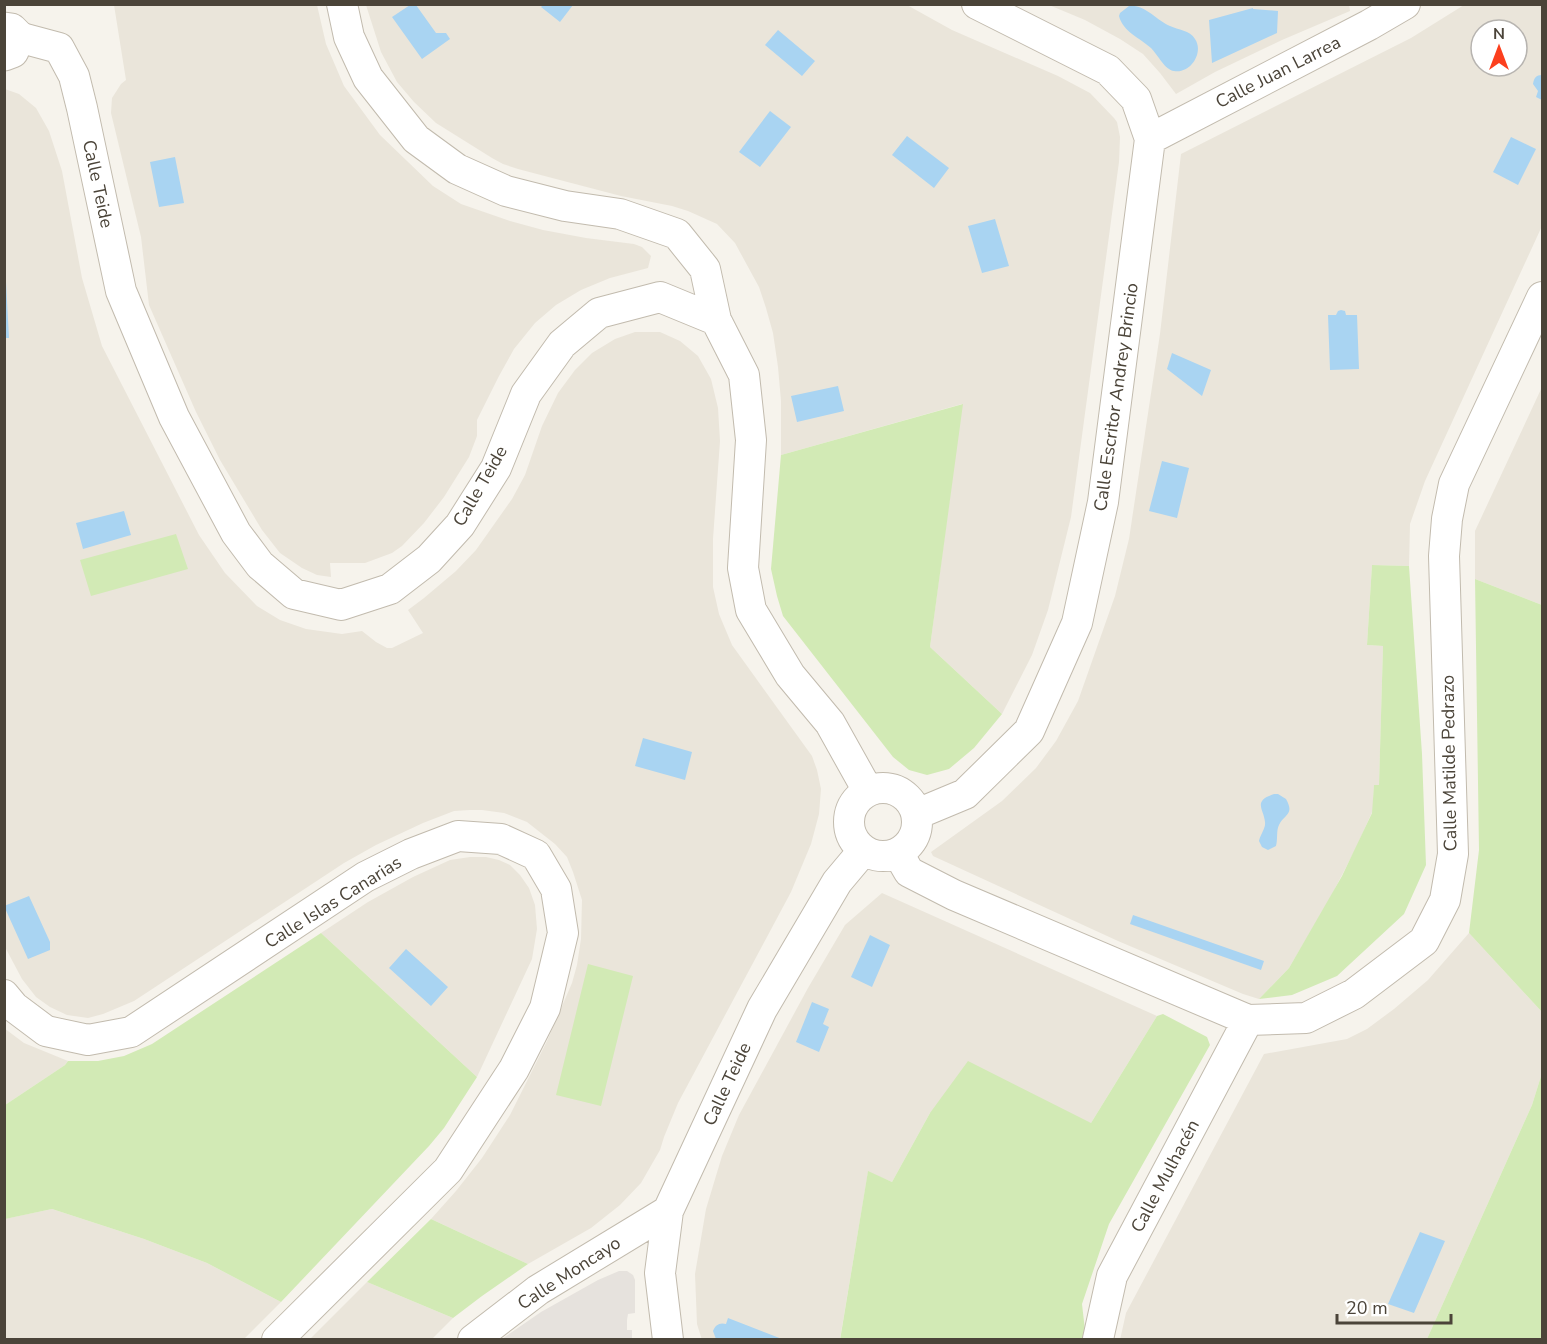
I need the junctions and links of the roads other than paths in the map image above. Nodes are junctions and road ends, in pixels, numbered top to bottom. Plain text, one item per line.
1 (342, 4) edge
2 (977, 4) edge
3 (1405, 4) edge
4 (9, 40) edge
5 (1150, 139) junction
6 (1542, 297) edge
7 (716, 320) junction
8 (868, 791) junction
9 (917, 814) junction
10 (863, 851) junction
11 (898, 853) junction
12 (4, 995) edge
13 (1248, 1020) junction
14 (668, 1211) junction
15 (1098, 1339) edge
16 (276, 1340) edge
17 (473, 1340) edge
18 (668, 1340) edge

1 - 7 street
2 - 5 street, Calle Escritor Andrey Brincio
3 - 5 street, Calle Juan Larrea
4 - 7 street, Calle Teide
5 - 9 street, Calle Escritor Andrey Brincio
6 - 13 street, Calle Matilde Pedrazo
7 - 8 street
8 - 9 street
8 - 10 street
9 - 11 street
10 - 11 street
10 - 14 street, Calle Teide
11 - 13 street, Calle Matilde Pedrazo
12 - 16 street, Calle Islas Canarias
13 - 15 street, Calle Mulhacén
14 - 17 street, Calle Moncayo
14 - 18 street, Calle Teide

